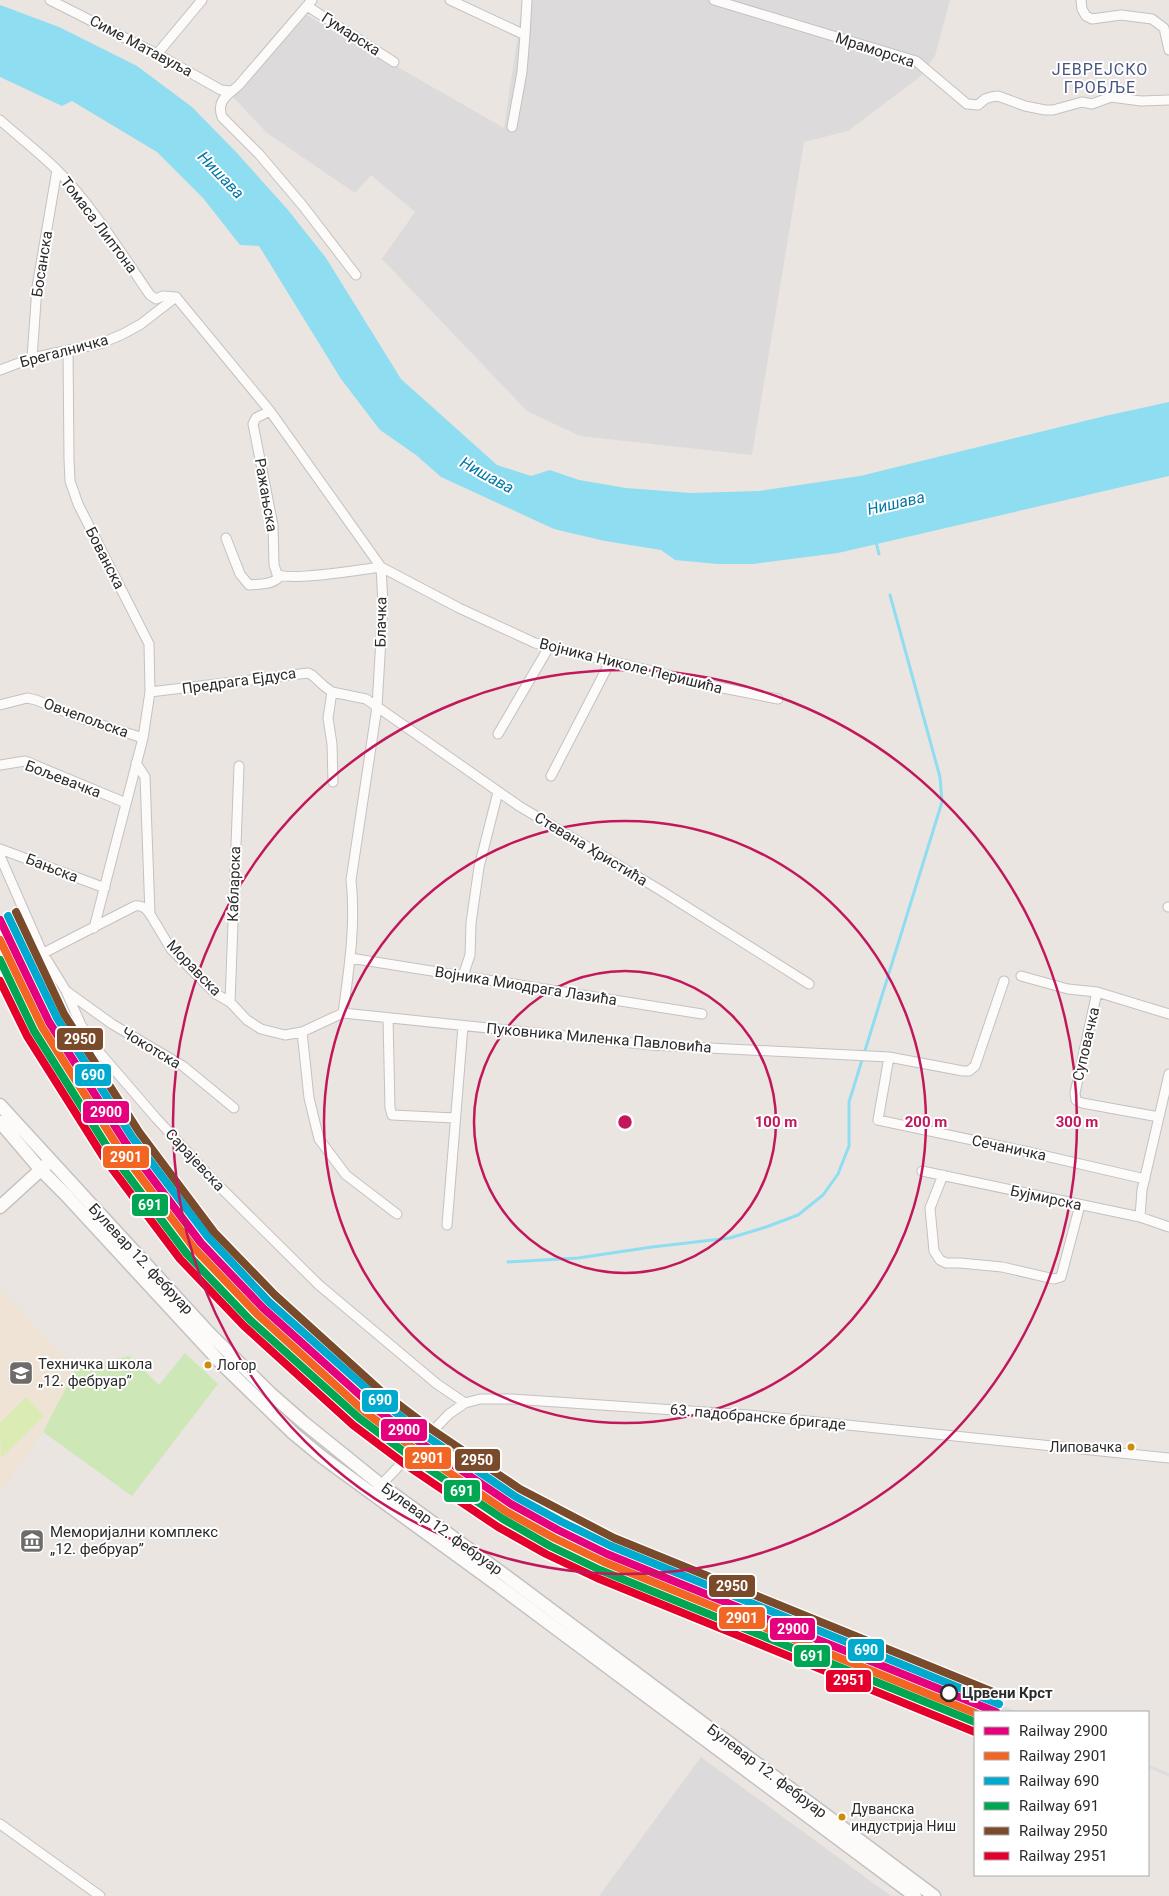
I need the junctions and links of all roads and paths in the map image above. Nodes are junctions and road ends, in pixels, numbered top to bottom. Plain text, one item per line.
1 (50, 0) edge
2 (202, 0) edge
3 (450, 0) edge
4 (526, 0) edge
5 (714, 0) edge
6 (1081, 0) edge
7 (309, 3) edge
8 (70, 5) edge
9 (525, 35) junction
10 (1169, 50) edge
11 (157, 54) junction
12 (394, 62) dead end
13 (230, 91) junction
14 (1169, 100) edge
15 (0, 120) edge
16 (512, 127) dead end
17 (57, 170) junction
18 (356, 275) dead end
19 (176, 297) junction
20 (68, 350) junction
21 (32, 358) junction
22 (0, 370) edge
23 (270, 411) junction
24 (226, 538) dead end
25 (381, 567) junction
26 (280, 576) junction
27 (549, 647) junction
28 (610, 662) junction
29 (150, 692) junction
30 (332, 692) junction
31 (778, 699) dead end
32 (0, 705) edge
33 (377, 707) junction
34 (498, 734) dead end
35 (143, 738) junction
36 (136, 763) junction
37 (0, 765) edge
38 (239, 766) dead end
39 (551, 776) dead end
40 (333, 782) dead end
41 (498, 792) junction
42 (126, 803) junction
43 (0, 849) edge
44 (0, 856) edge
45 (104, 888) junction
46 (150, 914) junction
47 (94, 928) junction
48 (42, 952) junction
49 (350, 958) junction
50 (0, 976) edge
51 (463, 976) junction
52 (1020, 976) dead end
53 (1004, 981) dead end
54 (809, 984) dead end
55 (66, 991) junction
56 (1097, 992) junction
57 (230, 1002) junction
58 (343, 1013) junction
59 (702, 1014) dead end
60 (1169, 1014) edge
61 (388, 1018) junction
62 (463, 1026) junction
63 (302, 1032) junction
64 (889, 1057) junction
65 (1169, 1074) edge
66 (0, 1105) edge
67 (234, 1108) dead end
68 (1159, 1117) junction
69 (455, 1118) junction
70 (0, 1122) edge
71 (51, 1161) junction
72 (41, 1170) junction
73 (922, 1171) dead end
74 (943, 1175) junction
75 (1145, 1179) junction
76 (1080, 1205) junction
77 (0, 1207) edge
78 (397, 1214) dead end
79 (1140, 1218) junction
80 (446, 1225) dead end
81 (1169, 1227) edge
82 (465, 1403) junction
83 (1169, 1458) edge
84 (381, 1485) junction
85 (372, 1495) junction
86 (0, 1824) edge
87 (100, 1896) edge
88 (915, 1896) edge
89 (934, 1896) edge

1 - 8 street, Симе Матавуља
2 - 11 street
3 - 9 street
4 - 9 street
5 - 14 street, Мраморска
6 - 10 street
7 - 12 street, Гумарска
7 - 13 street
8 - 11 street, Симе Матавуља
9 - 16 street
11 - 13 street, Симе Матавуља
13 - 18 street
15 - 17 street, Томаса Липтона
17 - 19 street, Томаса Липтона
17 - 21 street, Босанска
19 - 20 street, Брегалничка
19 - 23 street
20 - 21 street, Брегалничка
20 - 29 street, Бованска
21 - 22 street, Брегалничка
23 - 25 street
23 - 26 street, Ражањска
24 - 26 street
25 - 26 street
25 - 27 street, Војника Николе Перишића
25 - 33 street, Блачка
27 - 28 street, Војника Николе Перишића
27 - 34 street
28 - 31 street, Војника Николе Перишића
28 - 39 street
29 - 30 street, Предрага Ејдуса
29 - 35 street, Бованска
30 - 33 street, Предрага Ејдуса
30 - 40 street
32 - 35 street, Овчепољска
33 - 41 street, Стевана Христића
33 - 49 street, Блачка
35 - 36 street, Бованска
36 - 42 street, Бованска
36 - 46 street
37 - 42 street, Бољевачка
38 - 57 street, Кабларска
41 - 51 street
41 - 54 street, Стевана Христића
42 - 45 street, Бованска
43 - 45 street, Бањска
44 - 48 street, Сарајевска
45 - 47 street, Бованска
46 - 47 street
46 - 57 street, Моравска
47 - 48 street
48 - 50 street
48 - 55 street, Сарајевска
49 - 51 street, Војника Миодрага Лазића
49 - 58 street, Блачка
51 - 59 street, Војника Миодрага Лазића
52 - 56 street
53 - 64 street, Пуковника Миленка Павловића
55 - 67 street, Чокотска
55 - 82 street, Сарајевска
56 - 60 street
56 - 68 street, Суповачка
57 - 63 street, Моравска
58 - 61 street, Пуковника Миленка Павловића
58 - 63 street, Моравска
61 - 62 street, Пуковника Миленка Павловића
61 - 69 street
62 - 64 street, Пуковника Миленка Павловића
62 - 69 street
63 - 78 street
64 - 75 street, Сечаничка
65 - 68 street
66 - 71 main road, Булевар 12. фебруар
68 - 75 street
69 - 80 street
70 - 72 main road, Булевар 12. фебруар
71 - 72 main road
71 - 84 main road, Булевар 12. фебруар
72 - 77 main road
72 - 85 main road, Булевар 12. фебруар
73 - 74 street, Бујмирска
74 - 76 street, Бујмирска
74 - 76 street
75 - 79 street
76 - 79 street, Бујмирска
79 - 81 street, Бујмирска
82 - 83 street, 63. падобранске бригаде
82 - 84 street, 63. падобранске бригаде
84 - 85 street, 63. падобранске бригаде
84 - 89 main road, Булевар 12. фебруар
85 - 88 main road, Булевар 12. фебруар
86 - 87 street

